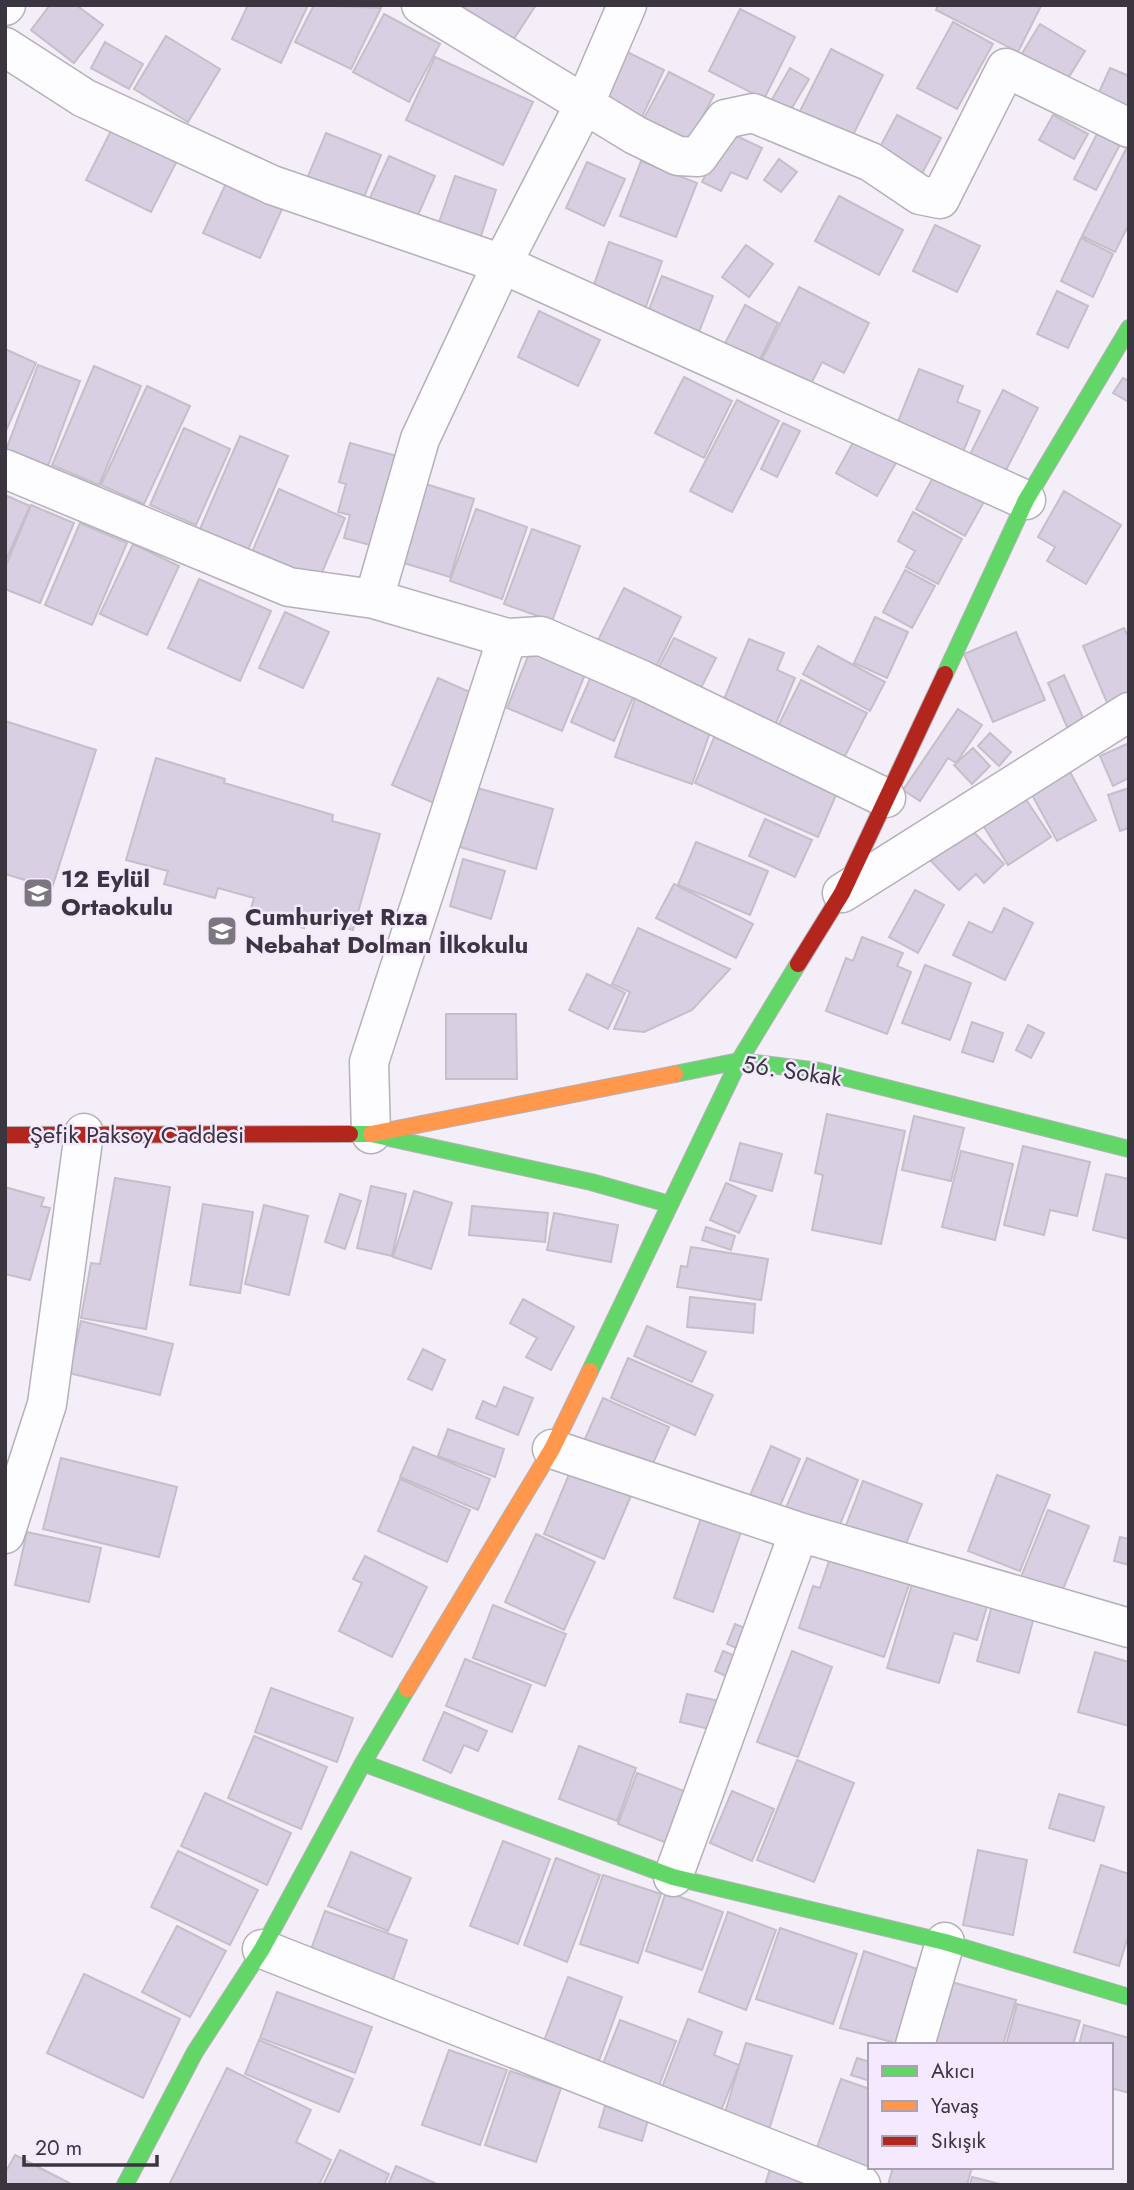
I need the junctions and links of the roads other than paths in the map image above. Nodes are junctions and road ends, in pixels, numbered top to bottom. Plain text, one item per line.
1 (421, 5) edge
2 (627, 5) edge
3 (5, 47) edge
4 (585, 103) junction
5 (1129, 128) edge
6 (502, 264) junction
7 (1129, 328) edge
8 (5, 469) edge
9 (1026, 500) junction
10 (374, 599) junction
11 (507, 638) junction
12 (1129, 712) edge
13 (886, 798) junction
14 (842, 893) junction
15 (739, 1061) junction
16 (84, 1133) junction
17 (371, 1134) junction
18 (5, 1135) edge
19 (1129, 1149) edge
20 (669, 1204) junction
21 (552, 1449) junction
22 (799, 1532) junction
23 (5, 1534) edge
24 (1129, 1628) edge
25 (363, 1763) junction
26 (673, 1877) junction
27 (945, 1942) junction
28 (262, 1949) junction
29 (1129, 1997) edge
30 (916, 2043) edge
31 (125, 2185) edge
32 (861, 2185) edge

1 - 4 street
2 - 4 street
3 - 6 street
4 - 5 street
4 - 6 street
6 - 9 street
6 - 10 street
7 - 9 main road
8 - 10 street
9 - 13 main road
10 - 11 street
11 - 13 street
11 - 17 street
12 - 14 street
13 - 14 main road
14 - 15 main road
15 - 17 main road, 56. Sokak
15 - 19 main road, 56. Sokak
15 - 20 main road
16 - 17 main road, Şefik Paksoy Caddesi
16 - 18 main road, Şefik Paksoy Caddesi
16 - 23 street
17 - 20 main road
20 - 21 main road
21 - 22 street
21 - 25 main road
22 - 24 street
22 - 26 street
25 - 26 main road
25 - 28 main road
26 - 27 main road
27 - 29 main road
27 - 30 street
28 - 31 main road
28 - 32 street

